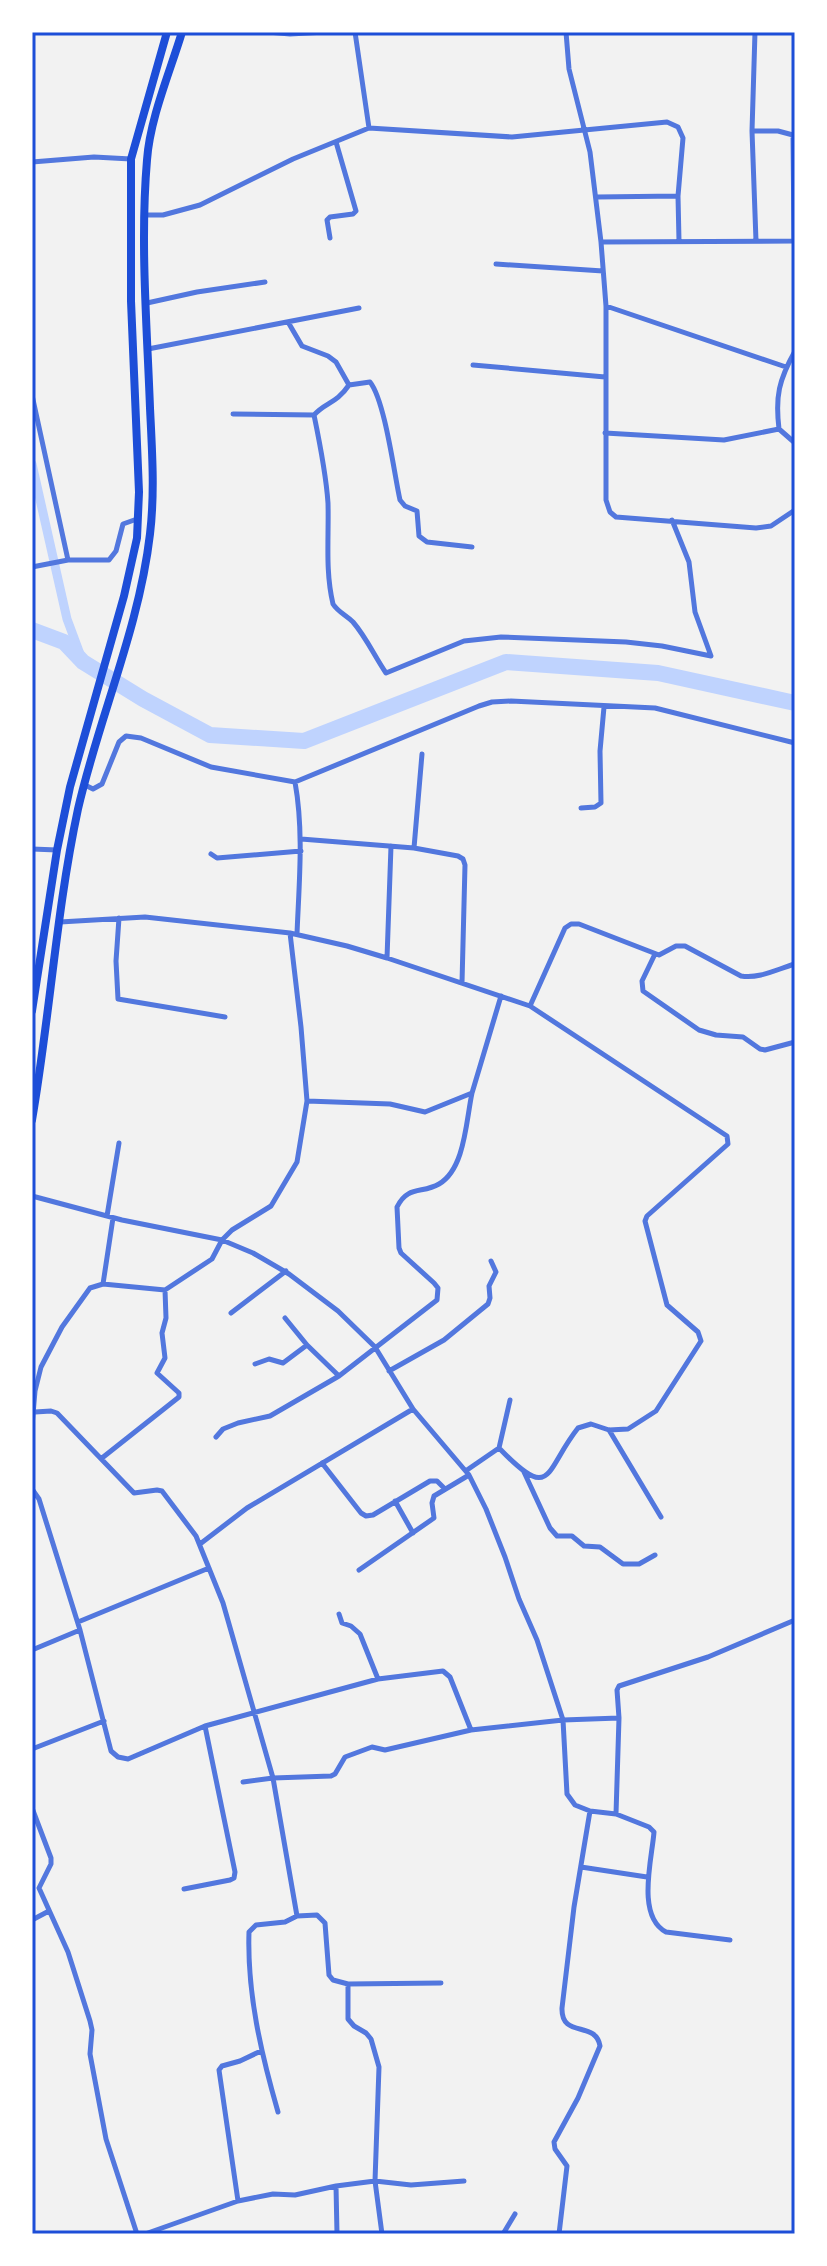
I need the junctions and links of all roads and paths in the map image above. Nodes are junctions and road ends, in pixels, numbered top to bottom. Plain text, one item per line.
1 (167, 32) edge
2 (182, 32) edge
3 (268, 32) edge
4 (325, 32) edge
5 (355, 32) edge
6 (566, 32) edge
7 (755, 32) edge
8 (369, 128) junction
9 (585, 131) junction
10 (752, 131) junction
11 (336, 142) junction
12 (131, 159) junction
13 (32, 162) edge
14 (146, 186) junction
15 (131, 188) junction
16 (678, 196) junction
17 (597, 197) junction
18 (146, 215) junction
19 (330, 238) dead end
20 (679, 241) junction
21 (756, 241) junction
22 (794, 241) edge
23 (601, 242) junction
24 (496, 264) dead end
25 (603, 271) junction
26 (265, 282) dead end
27 (147, 303) junction
28 (606, 306) junction
29 (359, 308) dead end
30 (288, 322) junction
31 (148, 349) junction
32 (795, 351) edge
33 (473, 365) dead end
34 (786, 367) junction
35 (605, 377) junction
36 (349, 385) junction
37 (32, 395) edge
38 (233, 414) dead end
39 (314, 415) junction
40 (779, 429) junction
41 (605, 433) junction
42 (795, 443) edge
43 (795, 510) edge
44 (138, 519) junction
45 (672, 520) junction
46 (472, 547) dead end
47 (66, 561) junction
48 (34, 567) edge
49 (604, 707) junction
50 (795, 743) edge
51 (422, 754) dead end
52 (295, 782) junction
53 (84, 785) junction
54 (581, 808) dead end
55 (301, 839) junction
56 (391, 846) junction
57 (414, 848) junction
58 (32, 849) edge
59 (57, 850) junction
60 (301, 851) junction
61 (211, 854) dead end
62 (119, 918) junction
63 (58, 922) junction
64 (290, 933) junction
65 (297, 934) junction
66 (655, 954) junction
67 (387, 958) junction
68 (795, 964) edge
69 (462, 983) junction
70 (33, 995) edge
71 (501, 996) junction
72 (530, 1006) junction
73 (32, 1011) edge
74 (225, 1017) dead end
75 (795, 1042) edge
76 (472, 1093) junction
77 (307, 1101) junction
78 (32, 1120) edge
79 (119, 1143) dead end
80 (32, 1196) edge
81 (110, 1217) junction
82 (222, 1240) junction
83 (491, 1261) dead end
84 (286, 1271) junction
85 (103, 1284) junction
86 (165, 1290) junction
87 (231, 1313) dead end
88 (285, 1318) dead end
89 (307, 1345) junction
90 (375, 1347) junction
91 (255, 1364) dead end
92 (389, 1371) junction
93 (339, 1376) junction
94 (510, 1400) dead end
95 (413, 1409) junction
96 (35, 1412) junction
97 (32, 1426) edge
98 (609, 1430) junction
99 (216, 1437) dead end
100 (499, 1448) junction
101 (102, 1458) junction
102 (322, 1463) junction
103 (468, 1472) junction
104 (523, 1472) junction
105 (32, 1489) edge
106 (445, 1489) junction
107 (395, 1501) junction
108 (661, 1517) dead end
109 (413, 1533) junction
110 (200, 1544) junction
111 (655, 1555) dead end
112 (209, 1568) junction
113 (359, 1570) dead end
114 (339, 1614) dead end
115 (795, 1620) edge
116 (78, 1622) junction
117 (80, 1630) junction
118 (32, 1650) edge
119 (378, 1679) junction
120 (255, 1712) junction
121 (619, 1718) junction
122 (563, 1720) junction
123 (104, 1721) junction
124 (205, 1726) junction
125 (471, 1730) junction
126 (32, 1749) edge
127 (273, 1778) junction
128 (243, 1782) dead end
129 (32, 1808) edge
130 (590, 1811) junction
131 (616, 1814) junction
132 (581, 1867) junction
133 (647, 1877) junction
134 (184, 1889) dead end
135 (49, 1911) junction
136 (297, 1916) junction
137 (32, 1920) edge
138 (730, 1940) dead end
139 (441, 1983) dead end
140 (348, 1984) junction
141 (261, 2051) junction
142 (278, 2112) dead end
143 (375, 2181) junction
144 (464, 2181) dead end
145 (336, 2186) junction
146 (238, 2201) junction
147 (515, 2214) dead end
148 (137, 2234) edge
149 (145, 2234) edge
150 (337, 2234) edge
151 (382, 2234) edge
152 (503, 2234) edge
153 (559, 2234) edge

1 - 12 main road
2 - 14 main road
3 - 4 street
5 - 8 street
6 - 9 street
7 - 10 street
8 - 9 street
8 - 11 street
9 - 16 street
9 - 17 street
10 - 21 street
10 - 22 street
11 - 18 street
11 - 19 street
12 - 13 street
12 - 15 main road
14 - 15 main road
14 - 18 main road
15 - 44 main road
16 - 17 street
16 - 20 street
17 - 23 street
18 - 27 main road
20 - 21 street
20 - 23 street
21 - 22 street
23 - 25 street
24 - 25 street
25 - 28 street
26 - 27 street
27 - 31 main road
28 - 34 street
28 - 35 street
29 - 30 street
30 - 31 street
30 - 36 street
31 - 53 main road
32 - 34 street
33 - 35 street
34 - 40 street
35 - 41 street
36 - 39 street
36 - 46 street
37 - 47 street
38 - 39 street
39 - 45 street
40 - 41 street
40 - 42 street
41 - 45 street
43 - 45 street
44 - 47 street
44 - 59 main road
47 - 48 street
49 - 50 street
49 - 52 street
49 - 54 street
51 - 57 street
52 - 53 street
52 - 55 street
53 - 63 main road
55 - 56 street
55 - 60 street
56 - 57 street
56 - 67 street
57 - 69 street
58 - 59 street
59 - 70 main road
60 - 61 street
60 - 65 street
62 - 63 street
62 - 64 street
62 - 74 street
63 - 78 main road
64 - 65 street
64 - 77 street
65 - 67 street
66 - 68 street
66 - 72 street
66 - 75 street
67 - 69 street
69 - 71 street
70 - 73 main road
71 - 72 street
71 - 76 street
72 - 98 street
76 - 77 street
76 - 90 street
77 - 82 street
79 - 81 street
80 - 81 street
81 - 82 street
81 - 85 street
82 - 84 street
82 - 86 street
83 - 92 street
84 - 87 street
84 - 90 street
85 - 86 street
85 - 96 street
86 - 101 street
88 - 89 street
89 - 91 street
89 - 93 street
90 - 92 street
90 - 93 street
92 - 95 street
93 - 99 street
94 - 100 street
95 - 102 street
95 - 103 street
96 - 97 street
96 - 101 street
98 - 104 street
98 - 108 street
100 - 103 street
100 - 104 street
101 - 110 street
102 - 107 street
102 - 110 street
103 - 106 street
103 - 122 street
104 - 111 street
105 - 116 street
106 - 107 street
106 - 109 street
107 - 109 street
109 - 113 street
110 - 112 street
112 - 116 street
112 - 120 street
114 - 119 street
115 - 121 street
116 - 117 street
117 - 118 street
117 - 123 street
119 - 120 street
119 - 125 street
120 - 124 street
120 - 127 street
121 - 122 street
121 - 131 street
122 - 125 street
122 - 130 street
123 - 124 street
123 - 126 street
124 - 134 street
125 - 127 street
127 - 128 street
127 - 136 street
129 - 135 street
130 - 131 street
130 - 132 street
131 - 133 street
132 - 133 street
132 - 153 street
133 - 138 street
135 - 137 street
135 - 148 street
136 - 140 street
136 - 141 street
139 - 140 street
140 - 143 street
141 - 142 street
141 - 146 street
143 - 144 street
143 - 145 street
143 - 151 street
145 - 146 street
145 - 150 street
146 - 149 street
147 - 152 street

